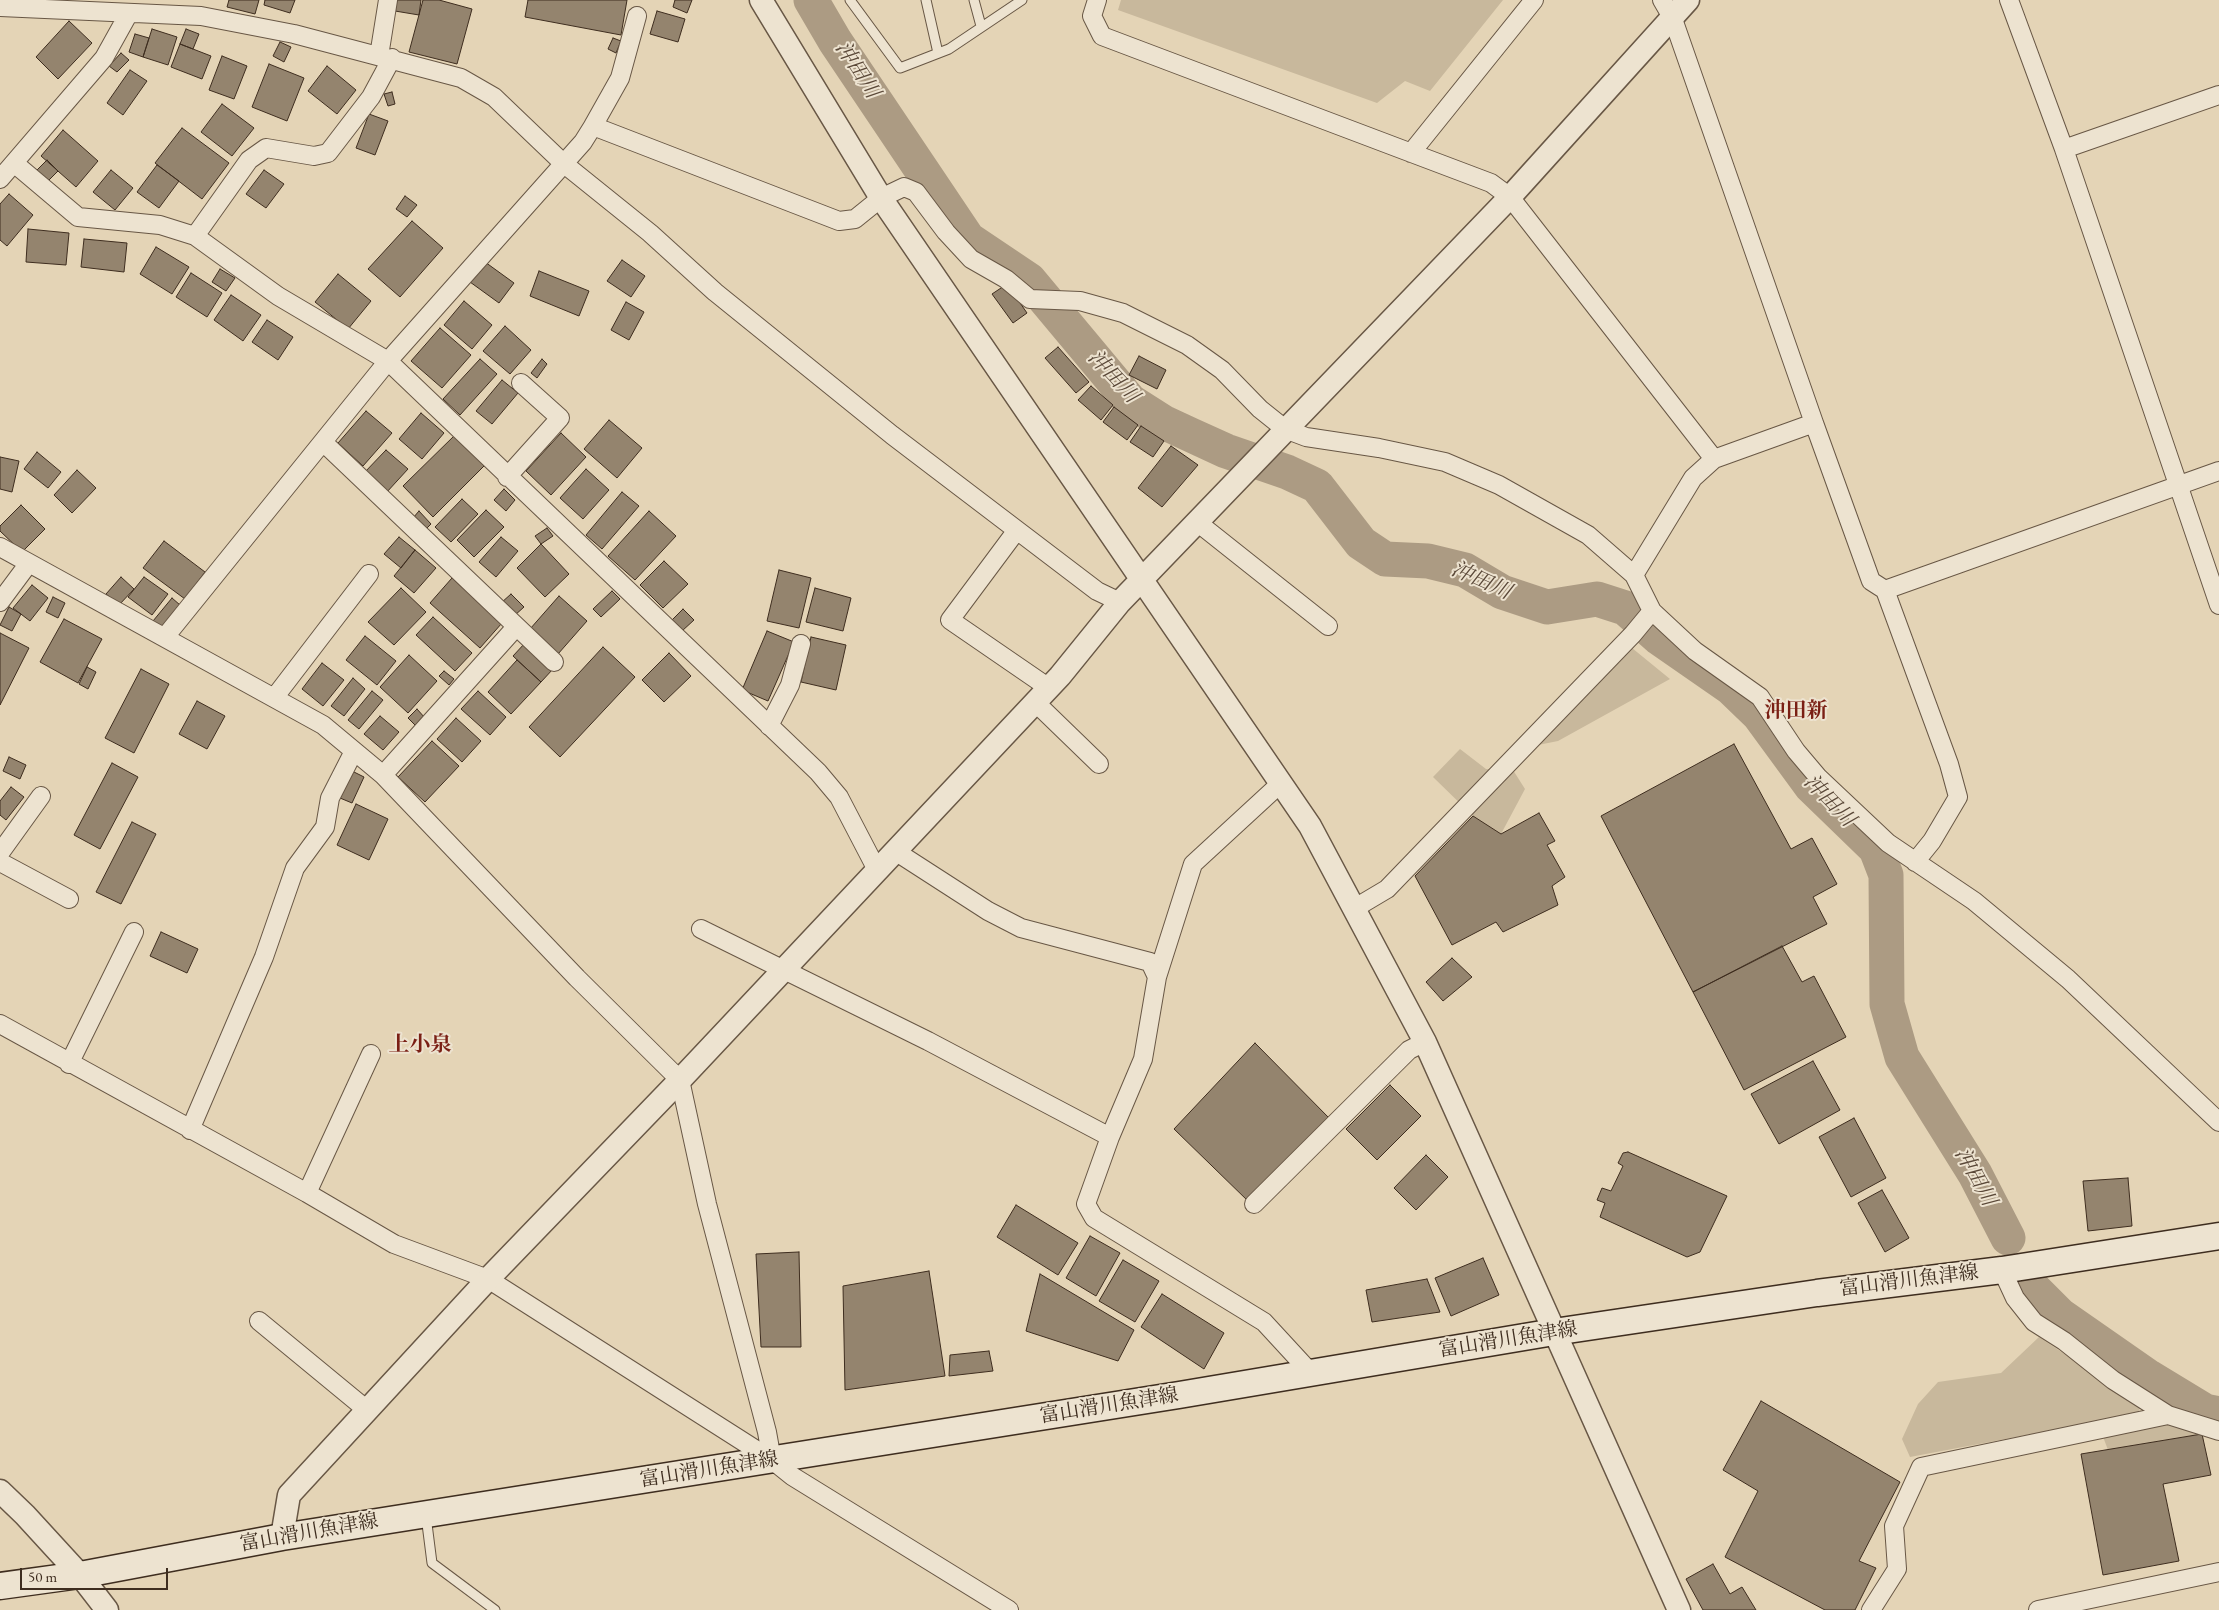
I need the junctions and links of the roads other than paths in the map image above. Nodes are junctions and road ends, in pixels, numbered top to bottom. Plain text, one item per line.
1 (388, 0) edge
2 (761, 0) edge
3 (850, 0) edge
4 (926, 0) edge
5 (974, 0) edge
6 (1022, 0) edge
7 (1096, 0) edge
8 (1534, 0) edge
9 (1688, 0) edge
10 (2010, 0) edge
11 (0, 7) edge
12 (1667, 10) edge
13 (129, 13) junction
14 (637, 16) dead end
15 (981, 26) junction
16 (938, 53) junction
17 (386, 57) junction
18 (2219, 96) edge
19 (593, 126) junction
20 (2064, 149) junction
21 (1410, 153) junction
22 (14, 163) junction
23 (563, 163) junction
24 (0, 179) edge
25 (1510, 197) junction
26 (881, 198) junction
27 (195, 236) junction
28 (388, 362) junction
29 (522, 383) dead end
30 (1814, 423) junction
31 (1285, 429) junction
32 (323, 442) junction
33 (1714, 459) junction
34 (2219, 471) edge
35 (507, 477) junction
36 (2178, 486) junction
37 (1197, 522) junction
38 (1017, 530) junction
39 (0, 547) edge
40 (28, 563) junction
41 (369, 574) dead end
42 (1634, 575) junction
43 (1143, 580) junction
44 (1884, 590) junction
45 (0, 602) edge
46 (1120, 602) junction
47 (2219, 605) edge
48 (1652, 611) junction
49 (1328, 626) dead end
50 (516, 627) junction
51 (165, 637) junction
52 (801, 644) dead end
53 (554, 662) dead end
54 (1042, 695) junction
55 (274, 698) junction
56 (769, 726) junction
57 (354, 750) junction
58 (1099, 764) dead end
59 (383, 775) junction
60 (1281, 783) junction
61 (41, 796) dead end
62 (896, 851) junction
63 (0, 852) edge
64 (0, 862) edge
65 (1915, 862) junction
66 (877, 870) junction
67 (69, 899) dead end
68 (1355, 908) junction
69 (701, 929) dead end
70 (134, 932) dead end
71 (784, 969) junction
72 (1157, 977) junction
73 (0, 1024) edge
74 (1425, 1042) junction
75 (371, 1054) dead end
76 (69, 1064) junction
77 (680, 1080) junction
78 (2219, 1122) edge
79 (190, 1130) junction
80 (1110, 1137) junction
81 (307, 1193) junction
82 (1254, 1204) dead end
83 (2219, 1236) edge
84 (2002, 1270) junction
85 (488, 1279) junction
86 (259, 1321) dead end
87 (1554, 1332) junction
88 (1311, 1373) junction
89 (367, 1410) junction
90 (2168, 1415) junction
91 (2219, 1431) edge
92 (772, 1460) junction
93 (0, 1491) edge
94 (425, 1514) junction
95 (282, 1537) junction
96 (2219, 1572) edge
97 (80, 1575) junction
98 (0, 1586) edge
99 (983, 1603) edge
100 (107, 1610) edge
101 (494, 1610) edge
102 (1009, 1610) edge
103 (1679, 1610) edge
104 (1871, 1610) edge
105 (2038, 1610) edge

1 - 17 street
2 - 26 street
3 - 16 lane
4 - 16 lane
5 - 15 lane
6 - 15 lane
7 - 21 street
8 - 21 street
9 - 12 street
10 - 20 street
11 - 13 street
12 - 25 street
12 - 30 street
13 - 17 street
13 - 22 street
14 - 19 street
15 - 16 lane
17 - 23 street
17 - 27 street
18 - 20 street
19 - 23 street
19 - 26 street
20 - 36 street
21 - 25 street
22 - 24 street
22 - 27 street
23 - 28 street
23 - 38 street
25 - 31 street
25 - 33 street
26 - 31 street
26 - 43 street
27 - 28 street
28 - 32 street
28 - 35 street
29 - 35 street
30 - 33 street
30 - 44 street
31 - 37 street
31 - 42 street
32 - 50 street
32 - 51 street
33 - 42 street
34 - 36 street
35 - 56 street
36 - 44 street
36 - 47 street
37 - 43 street
37 - 49 street
38 - 46 street
38 - 54 street
39 - 40 street
40 - 45 street
40 - 51 street
41 - 55 street
42 - 48 street
43 - 46 street
43 - 60 street
44 - 65 street
46 - 54 street
48 - 65 street
48 - 68 street
50 - 53 street
50 - 59 street
51 - 55 street
52 - 56 street
54 - 58 street
54 - 62 street
55 - 57 street
56 - 66 street
57 - 59 street
57 - 79 street
59 - 77 street
60 - 68 street
60 - 72 street
61 - 63 street
62 - 66 street
62 - 72 street
64 - 67 street
65 - 78 street
66 - 71 street
68 - 74 street
69 - 71 street
70 - 76 street
71 - 77 street
71 - 80 street
72 - 80 street
73 - 76 street
74 - 82 street
74 - 87 street
75 - 81 street
76 - 79 street
77 - 85 street
77 - 92 street
79 - 81 street
80 - 88 street
81 - 85 street
83 - 84 main road, 富山滑川魚津線
84 - 87 main road, 富山滑川魚津線
84 - 90 street
85 - 89 street
85 - 92 street
86 - 89 street
87 - 88 main road, 富山滑川魚津線
87 - 103 street
88 - 92 main road, 富山滑川魚津線
89 - 95 street
90 - 91 street
90 - 104 street
92 - 94 main road, 富山滑川魚津線
92 - 99 street
93 - 97 street
94 - 95 main road, 富山滑川魚津線
94 - 101 lane
95 - 97 main road, 富山滑川魚津線
96 - 105 street
97 - 98 main road, 富山滑川魚津線
97 - 100 street
99 - 102 street

